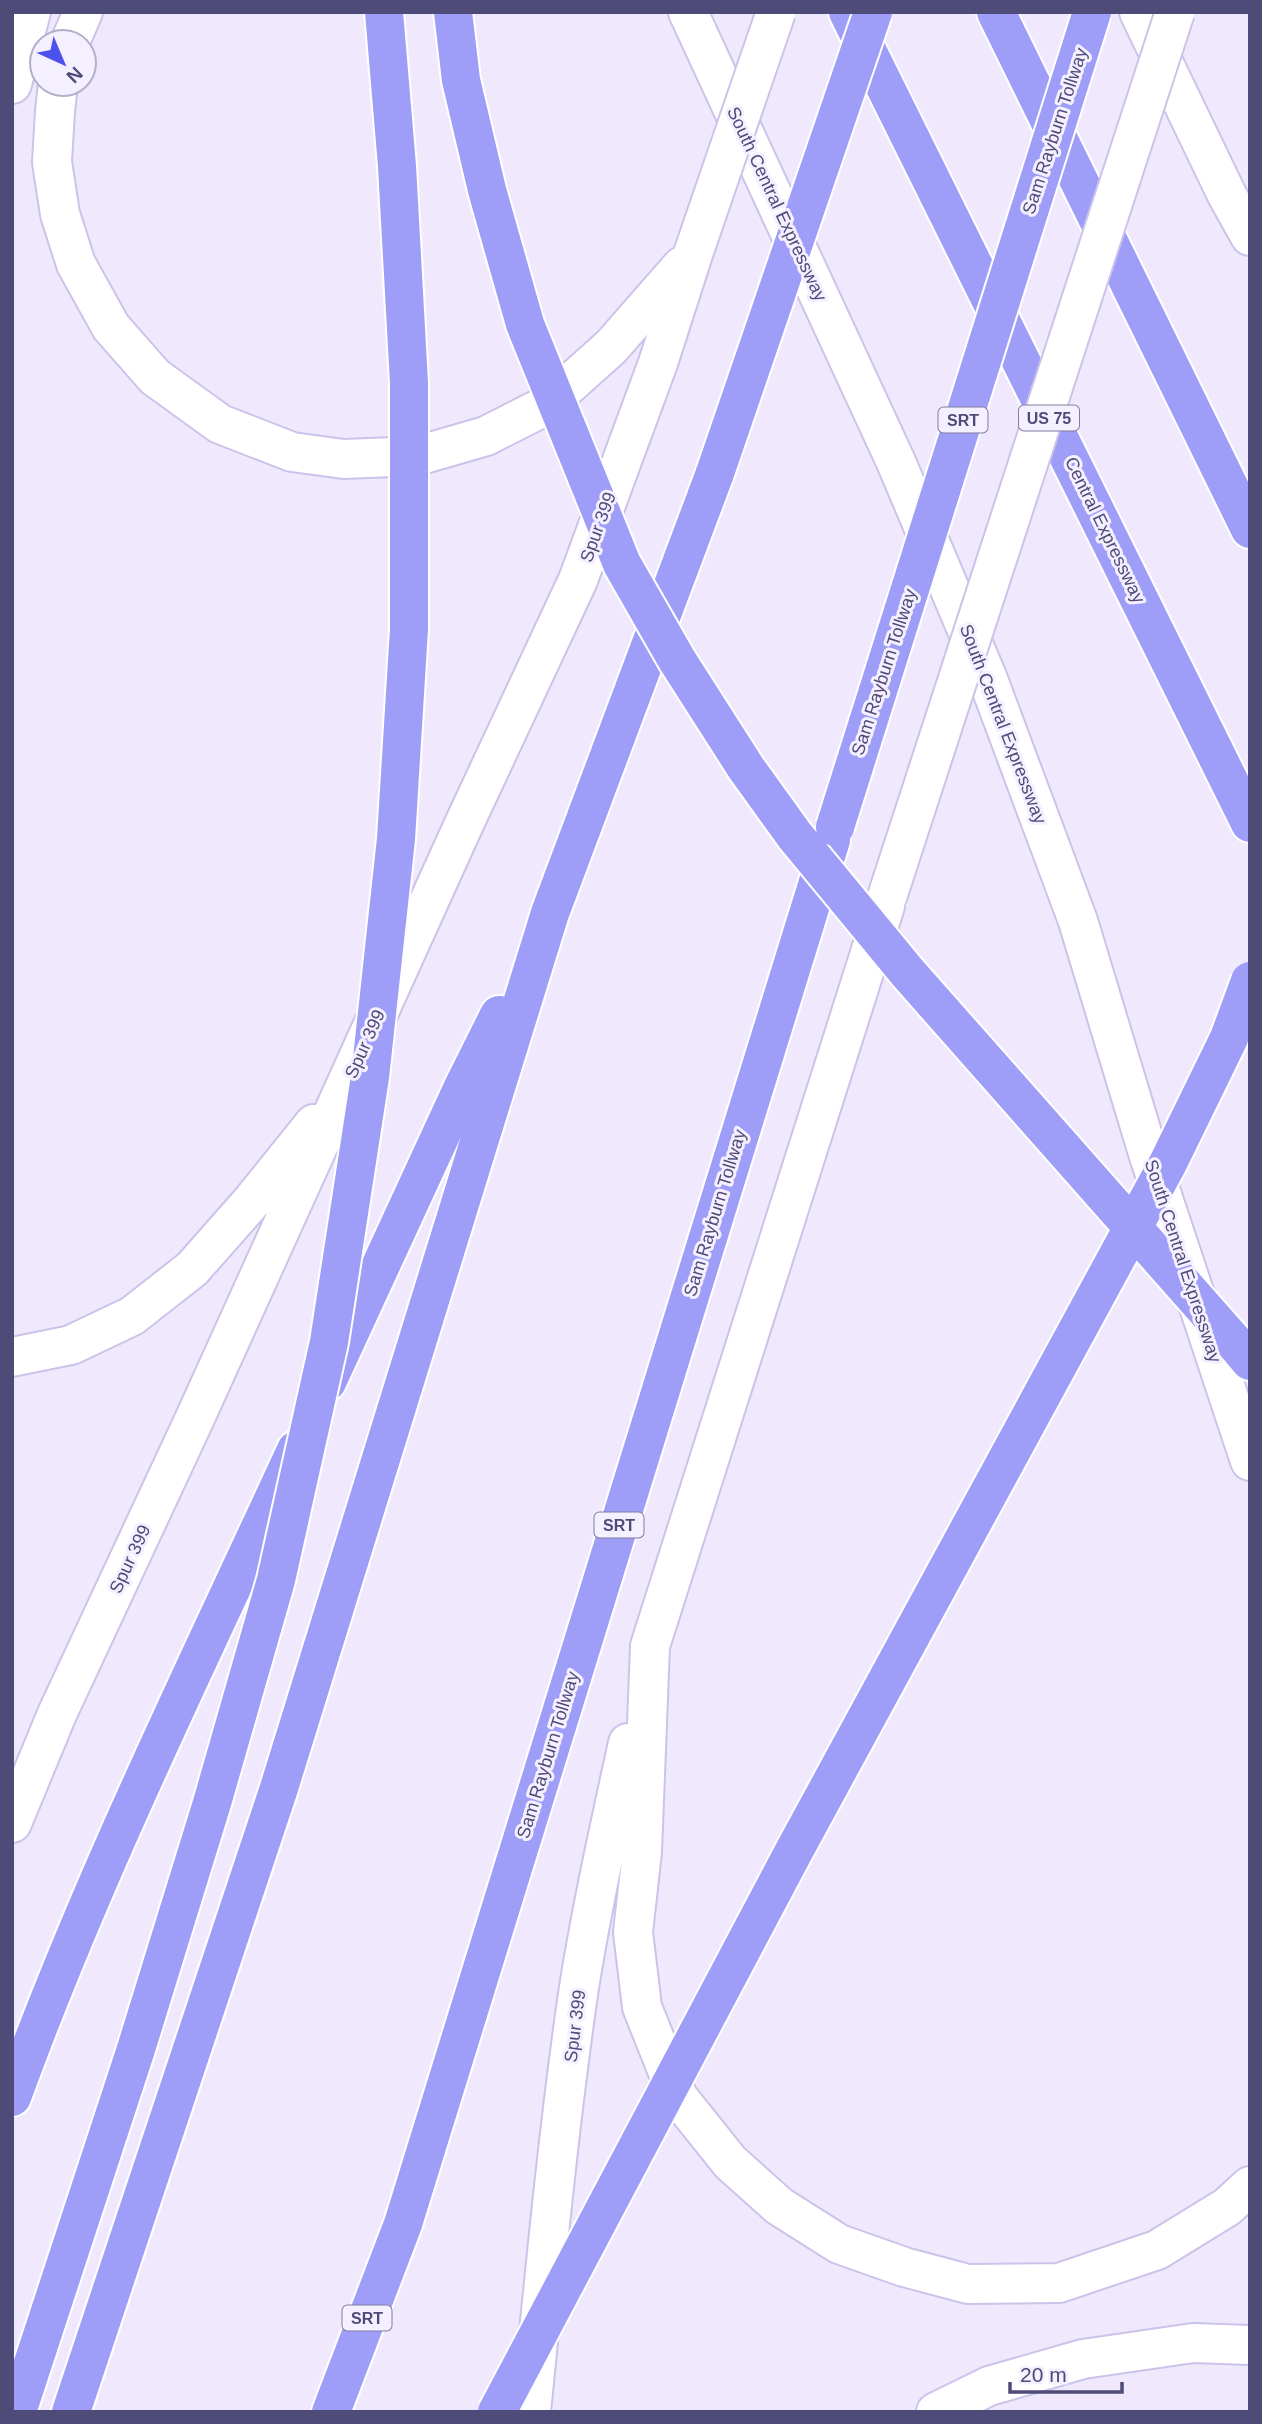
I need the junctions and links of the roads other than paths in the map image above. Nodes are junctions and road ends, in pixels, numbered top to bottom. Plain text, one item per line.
1 (31, 12) edge
2 (83, 12) edge
3 (384, 12) edge
4 (453, 12) edge
5 (776, 12) edge
6 (848, 12) edge
7 (873, 12) edge
8 (996, 12) edge
9 (1092, 12) edge
10 (1139, 12) edge
11 (1175, 12) edge
12 (688, 17) edge
13 (76, 28) edge
14 (12, 84) edge
15 (57, 98) edge
16 (1238, 204) edge
17 (1250, 236) edge
18 (692, 254) junction
19 (1250, 528) edge
20 (1250, 823) edge
21 (550, 913) junction
22 (1250, 981) edge
23 (350, 1078) junction
24 (12, 1357) edge
25 (1250, 1361) edge
26 (1250, 1461) edge
27 (650, 1646) junction
28 (12, 1824) edge
29 (12, 2096) edge
30 (1250, 2186) edge
31 (403, 2224) junction
32 (1250, 2345) edge
33 (17, 2412) edge
34 (71, 2412) edge
35 (331, 2412) edge
36 (358, 2412) edge
37 (497, 2412) edge
38 (531, 2412) edge
39 (936, 2412) edge

1 - 14 main road
2 - 13 main road
3 - 33 highway, bridge
4 - 25 highway, bridge
5 - 18 main road, Spur 399, bridge
6 - 20 highway, Central Expressway / US 75
7 - 21 highway, bridge
8 - 19 highway
9 - 31 highway, Sam Rayburn Tollway / SRT, bridge
10 - 16 main road
11 - 27 main road, bridge
12 - 26 main road, South Central Expressway
15 - 18 main road
16 - 17 main road
18 - 23 main road, Spur 399
21 - 29 highway
21 - 34 highway
22 - 37 highway, bridge
23 - 24 main road
23 - 28 main road, Spur 399
27 - 30 main road
27 - 38 main road, Spur 399
31 - 35 highway, Sam Rayburn Tollway / SRT
31 - 36 highway
32 - 39 main road

